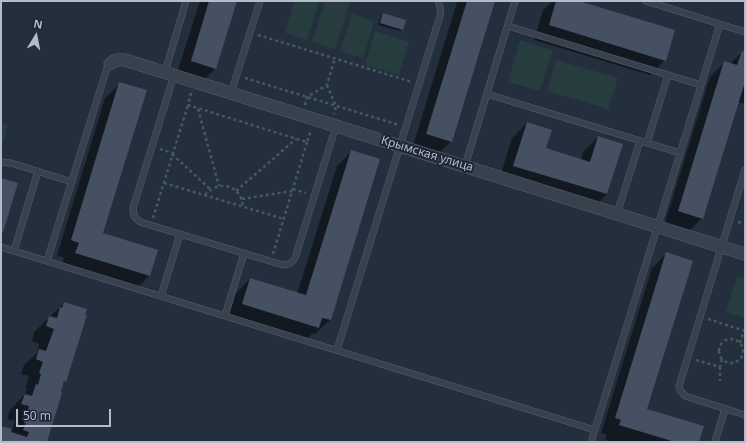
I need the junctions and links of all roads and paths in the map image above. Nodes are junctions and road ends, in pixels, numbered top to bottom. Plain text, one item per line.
1 (186, 1) edge
2 (260, 1) edge
3 (438, 1) edge
4 (515, 1) edge
5 (646, 1) edge
6 (720, 24) junction
7 (508, 26) junction
8 (250, 32) junction
9 (745, 32) edge
10 (335, 58) junction
11 (110, 64) joint
12 (170, 73) junction
13 (237, 75) junction
14 (668, 75) junction
15 (195, 81) junction
16 (327, 84) junction
17 (419, 84) junction
18 (701, 85) junction
19 (231, 93) junction
20 (487, 94) junction
21 (307, 97) junction
22 (188, 105) junction
23 (336, 106) junction
24 (198, 109) junction
25 (302, 115) junction
26 (314, 119) junction
27 (333, 125) junction
28 (406, 127) junction
29 (297, 139) junction
30 (640, 141) junction
31 (307, 142) junction
32 (647, 143) junction
33 (152, 146) junction
34 (400, 146) junction
35 (680, 153) junction
36 (173, 154) junction
37 (1, 162) edge
38 (465, 166) junction
39 (745, 170) edge
40 (38, 171) junction
41 (72, 182) junction
42 (164, 183) junction
43 (219, 186) junction
44 (210, 189) junction
45 (293, 190) junction
46 (236, 191) junction
47 (205, 195) junction
48 (314, 196) junction
49 (242, 198) junction
50 (243, 207) junction
51 (617, 214) junction
52 (284, 219) junction
53 (151, 225) junction
54 (658, 226) junction
55 (180, 234) junction
56 (722, 246) junction
57 (1, 247) edge
58 (14, 251) junction
59 (244, 253) junction
60 (745, 254) edge
61 (48, 261) junction
62 (271, 262) junction
63 (161, 296) junction
64 (225, 316) junction
65 (700, 317) junction
66 (745, 331) edge
67 (740, 343) junction
68 (744, 348) edge
69 (337, 350) junction
70 (687, 357) junction
71 (722, 358) junction
72 (720, 367) junction
73 (720, 381) dead end
74 (725, 409) junction
75 (745, 416) edge
76 (595, 430) junction
77 (591, 442) edge
78 (715, 442) edge

1 - 12 lane
2 - 8 lane
3 - 17 lane
4 - 7 lane
5 - 6 lane
6 - 9 lane
6 - 18 lane
7 - 14 lane
7 - 20 lane
8 - 10 path
8 - 13 lane
10 - 16 path
10 - 17 path
11 - 12 street, Крымская улица
11 - 41 lane
12 - 15 street, Крымская улица
12 - 33 lane
13 - 19 lane
13 - 21 path
14 - 18 lane
14 - 32 lane
15 - 19 street, Крымская улица
15 - 22 path
16 - 21 path
16 - 23 path
17 - 28 lane
18 - 35 lane
19 - 25 street, Крымская улица
20 - 30 lane
20 - 38 lane
21 - 23 path
21 - 25 path
22 - 24 path
22 - 36 path
23 - 27 path
23 - 28 path
24 - 29 path
24 - 43 path
25 - 26 street, Крымская улица
26 - 27 street, Крымская улица
26 - 31 path
27 - 34 street, Крымская улица
27 - 48 lane
28 - 34 lane
29 - 31 path
29 - 46 path
30 - 32 lane
30 - 51 lane
31 - 45 path
32 - 35 lane
33 - 36 path
33 - 53 lane
34 - 38 street, Крымская улица
34 - 69 lane
35 - 54 lane
36 - 42 path
36 - 44 path
37 - 40 lane
38 - 51 street, Крымская улица
39 - 56 lane
40 - 41 lane
40 - 58 lane
41 - 61 lane
42 - 47 path
42 - 53 path
43 - 44 path
43 - 46 path
44 - 47 path
45 - 48 path
45 - 49 path
45 - 52 path
46 - 49 path
47 - 50 path
48 - 62 lane
49 - 50 path
50 - 52 path
51 - 54 street, Крымская улица
52 - 62 path
53 - 55 lane
54 - 56 street, Крымская улица
54 - 76 lane
55 - 59 lane
55 - 63 lane
56 - 60 street, Крымская улица
56 - 65 lane
57 - 58 lane
58 - 61 lane
59 - 62 lane
59 - 64 lane
61 - 63 lane
63 - 64 lane
64 - 69 lane
65 - 66 path
65 - 70 lane
66 - 67 path
67 - 68 path
67 - 71 path
68 - 71 path
69 - 76 lane
70 - 72 path
70 - 74 lane
71 - 72 path
72 - 73 path
74 - 75 lane
74 - 78 lane
76 - 77 lane

